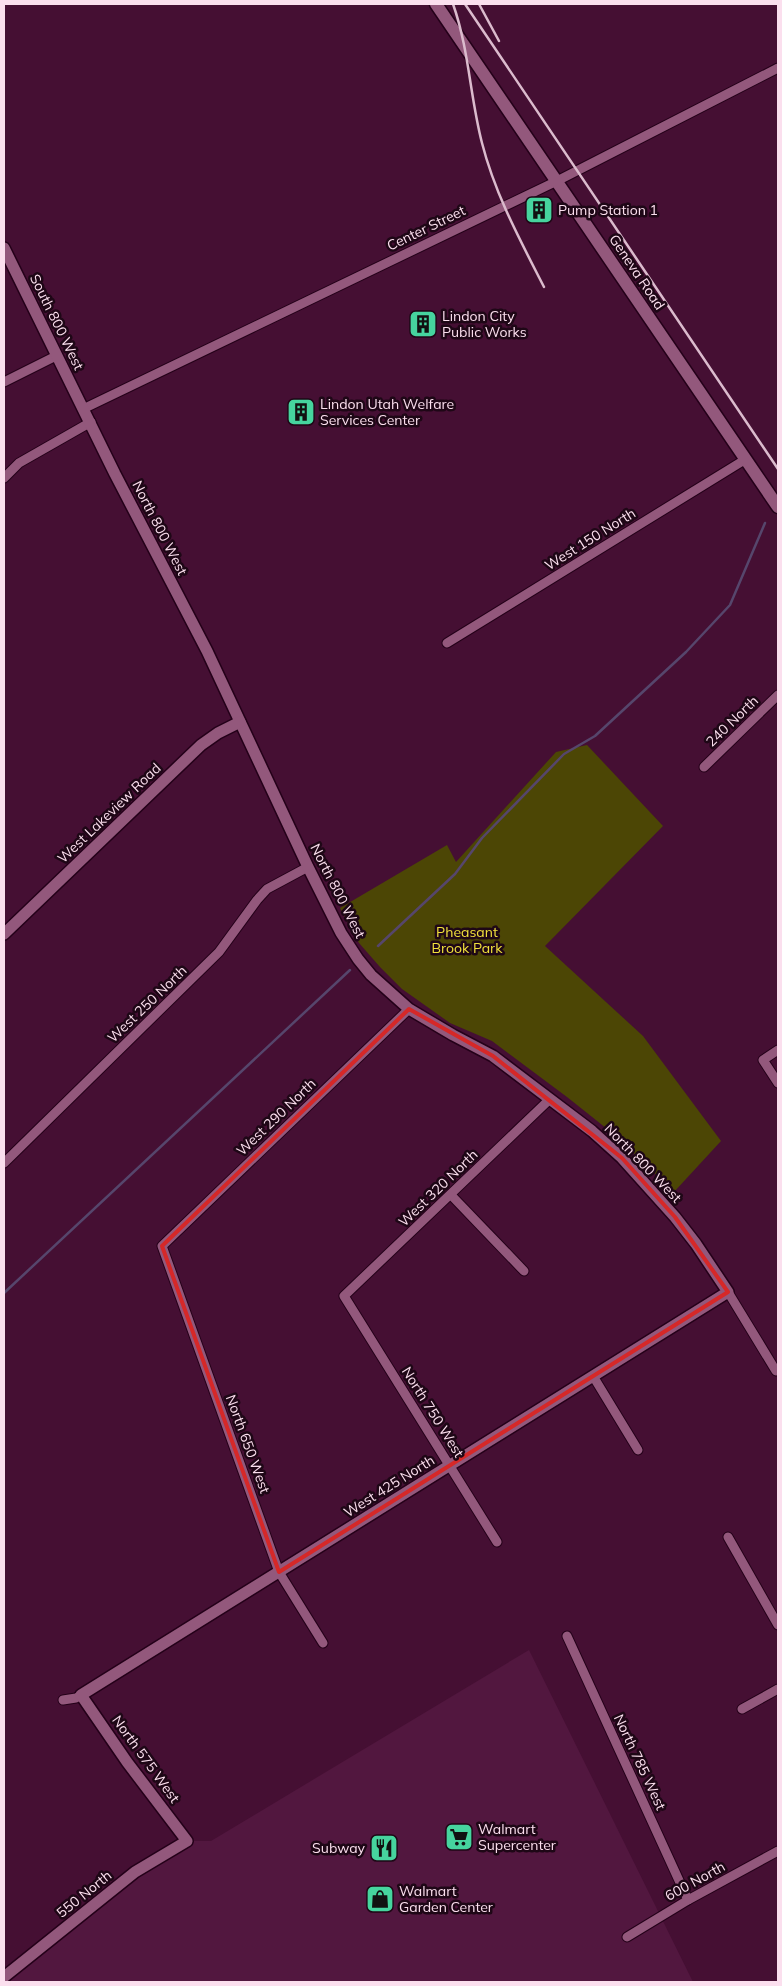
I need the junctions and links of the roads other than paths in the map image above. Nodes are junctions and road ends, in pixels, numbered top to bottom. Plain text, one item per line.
1 (436, 4) edge
2 (778, 68) edge
3 (557, 181) junction
4 (4, 248) edge
5 (56, 356) junction
6 (4, 382) edge
7 (83, 409) junction
8 (91, 422) junction
9 (746, 459) junction
10 (4, 478) edge
11 (778, 508) edge
12 (448, 643) dead end
13 (778, 696) edge
14 (240, 722) junction
15 (704, 767) dead end
16 (308, 867) junction
17 (4, 934) edge
18 (409, 1009) junction
19 (778, 1050) edge
20 (778, 1083) edge
21 (550, 1099) junction
22 (4, 1163) edge
23 (451, 1195) junction
24 (162, 1246) joint
25 (524, 1271) dead end
26 (728, 1292) junction
27 (344, 1296) joint
28 (776, 1371) dead end
29 (594, 1376) junction
30 (638, 1450) dead end
31 (450, 1465) junction
32 (728, 1537) dead end
33 (497, 1542) dead end
34 (279, 1572) junction
35 (778, 1625) edge
36 (567, 1636) dead end
37 (323, 1643) dead end
38 (778, 1689) edge
39 (81, 1695) junction
40 (63, 1700) dead end
41 (742, 1709) dead end
42 (187, 1841) joint
43 (778, 1852) edge
44 (688, 1900) junction
45 (627, 1937) dead end
46 (4, 1977) edge

1 - 3 main road, Geneva Road
2 - 3 street, Center Street
3 - 7 street, Center Street
3 - 9 main road, Geneva Road
4 - 5 street, South 800 West
5 - 6 street
5 - 7 street, South 800 West
7 - 8 street, North 800 West
8 - 10 street
8 - 14 street, North 800 West
9 - 11 main road, Geneva Road
9 - 12 street, West 150 North
13 - 15 street, 240 North
14 - 16 street, North 800 West
14 - 17 street, West Lakeview Road
16 - 18 street, North 800 West
16 - 22 street, West 250 North
18 - 21 street, North 800 West
18 - 24 street, West 290 North
19 - 20 street
21 - 23 street, West 320 North
21 - 26 street, North 800 West
23 - 25 street
23 - 27 street, West 320 North
24 - 34 street, North 650 West
26 - 28 street, North 800 West
26 - 29 street, West 425 North
27 - 31 street, North 750 West
29 - 30 street
29 - 31 street, West 425 North
31 - 33 street, North 750 West
31 - 34 street, West 425 North
32 - 35 street
34 - 37 street, North 650 West
34 - 39 street, West 425 North
36 - 44 street, North 785 West
38 - 41 street
39 - 40 street, West 425 North
39 - 42 street, North 575 West
42 - 46 street, 550 North
43 - 44 street, 600 North
44 - 45 street, 600 North

